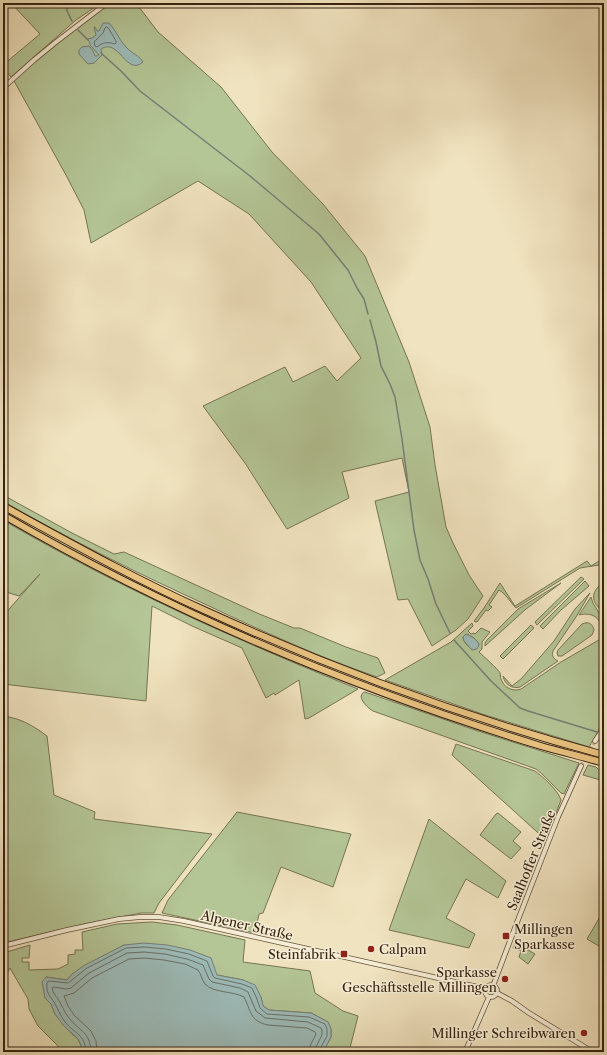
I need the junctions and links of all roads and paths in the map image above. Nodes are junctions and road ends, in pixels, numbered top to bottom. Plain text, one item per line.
1 (107, 3) edge
2 (3, 88) edge
3 (3, 506) edge
4 (3, 515) edge
5 (604, 728) edge
6 (596, 741) tunnel mouth
7 (604, 755) edge
8 (604, 763) edge
9 (581, 766) tunnel mouth
10 (3, 946) edge
11 (493, 986) junction
12 (486, 990) junction
13 (497, 993) junction
14 (489, 997) junction
15 (465, 1052) edge
16 (593, 1052) edge

1 - 2 street
3 - 7 highway
4 - 8 highway
5 - 6 street
9 - 11 street, Saalhoffer Straße
10 - 12 street, Alpener Straße
11 - 12 street
11 - 13 street
12 - 14 street
13 - 14 street
13 - 16 street
14 - 15 street

